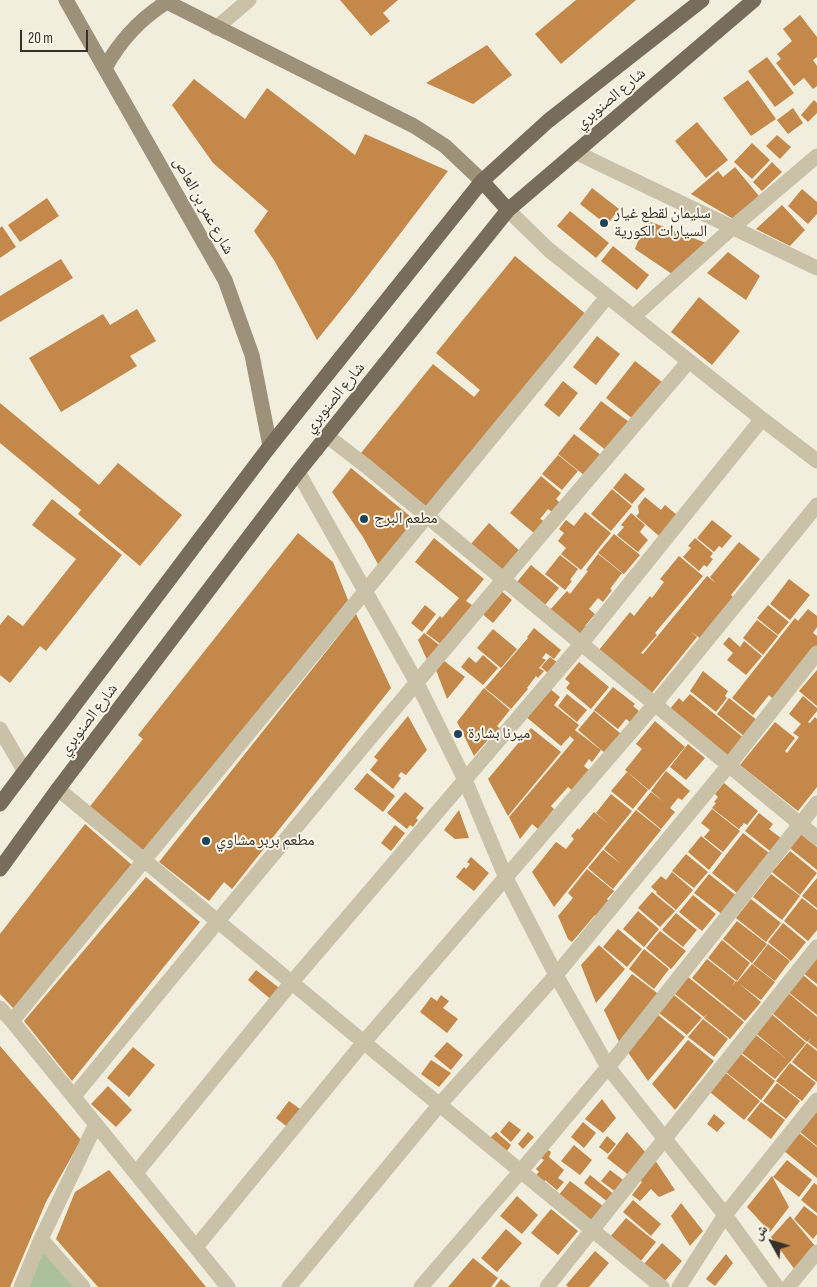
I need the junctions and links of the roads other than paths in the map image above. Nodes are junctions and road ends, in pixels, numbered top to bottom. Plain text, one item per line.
1 (66, 0) edge
2 (249, 0) edge
3 (754, 0) edge
4 (165, 1) edge
5 (697, 1) edge
6 (216, 28) junction
7 (106, 68) junction
8 (575, 152) junction
9 (817, 156) edge
10 (482, 181) junction
11 (508, 210) junction
12 (732, 228) junction
13 (817, 268) edge
14 (607, 297) junction
15 (633, 317) junction
16 (689, 361) junction
17 (762, 419) junction
18 (327, 436) junction
19 (270, 446) junction
20 (817, 461) edge
21 (298, 472) junction
22 (817, 505) edge
23 (426, 517) junction
24 (502, 580) junction
25 (366, 591) junction
26 (580, 644) junction
27 (817, 652) edge
28 (416, 683) junction
29 (655, 704) junction
30 (0, 729) edge
31 (728, 765) junction
32 (25, 772) junction
33 (464, 780) junction
34 (58, 789) junction
35 (817, 803) edge
36 (0, 804) edge
37 (800, 824) junction
38 (817, 838) edge
39 (144, 861) junction
40 (0, 869) edge
41 (506, 878) junction
42 (217, 921) junction
43 (817, 947) edge
44 (556, 975) junction
45 (292, 982) junction
46 (0, 1008) edge
47 (12, 1021) junction
48 (364, 1042) junction
49 (608, 1067) junction
50 (74, 1096) junction
51 (817, 1100) edge
52 (440, 1104) junction
53 (96, 1124) junction
54 (666, 1139) junction
55 (520, 1172) junction
56 (136, 1173) junction
57 (725, 1215) junction
58 (593, 1231) junction
59 (41, 1239) junction
60 (196, 1247) junction
61 (817, 1252) edge
62 (21, 1287) edge
63 (84, 1287) edge
64 (228, 1287) edge
65 (289, 1287) edge
66 (421, 1287) edge
67 (547, 1287) edge
68 (662, 1287) edge
69 (679, 1287) edge
70 (777, 1287) edge
71 (788, 1287) edge

1 - 7 street, شارع عمر بن العاص
2 - 6 street
3 - 8 main road, شارع الصنوبري
4 - 6 street
4 - 7 street
5 - 10 main road, شارع الصنوبري
6 - 10 street
7 - 19 street, شارع عمر بن العاص
8 - 11 main road, شارع الصنوبري
8 - 12 street
9 - 12 street
10 - 11 main road
10 - 19 main road, شارع الصنوبري
11 - 14 street
11 - 18 main road, شارع الصنوبري
12 - 13 street
12 - 15 street
14 - 15 street
14 - 23 street
15 - 16 street
16 - 17 street
16 - 24 street
17 - 20 street
17 - 26 street
18 - 21 main road, شارع الصنوبري
18 - 23 street
19 - 32 main road, شارع الصنوبري
21 - 25 street
21 - 34 main road, شارع الصنوبري
22 - 29 street
23 - 24 street
23 - 25 street
24 - 26 street
24 - 28 street
25 - 28 street
25 - 39 street
26 - 29 street
26 - 33 street
27 - 31 street
28 - 33 street
28 - 42 street
29 - 31 street
29 - 41 street
30 - 32 street
31 - 37 street
31 - 44 street
32 - 36 main road, شارع الصنوبري
33 - 41 street
33 - 45 street
34 - 39 street
34 - 40 main road, شارع الصنوبري
35 - 37 street
37 - 38 street
37 - 49 street
39 - 42 street
39 - 47 street
41 - 44 street
41 - 48 street
42 - 45 street
42 - 50 street
43 - 54 street
44 - 49 street
44 - 52 street
45 - 48 street
45 - 56 street
46 - 47 street
47 - 50 street
48 - 52 street
48 - 60 street
49 - 54 street
49 - 55 street
50 - 53 street
51 - 57 street
52 - 55 street
52 - 65 street
53 - 56 street
53 - 59 street
54 - 57 street
54 - 58 street
55 - 58 street
55 - 66 street
56 - 60 street
57 - 69 street
57 - 70 street
58 - 67 street
58 - 68 street
59 - 62 street
59 - 63 street
60 - 64 street
61 - 71 street

